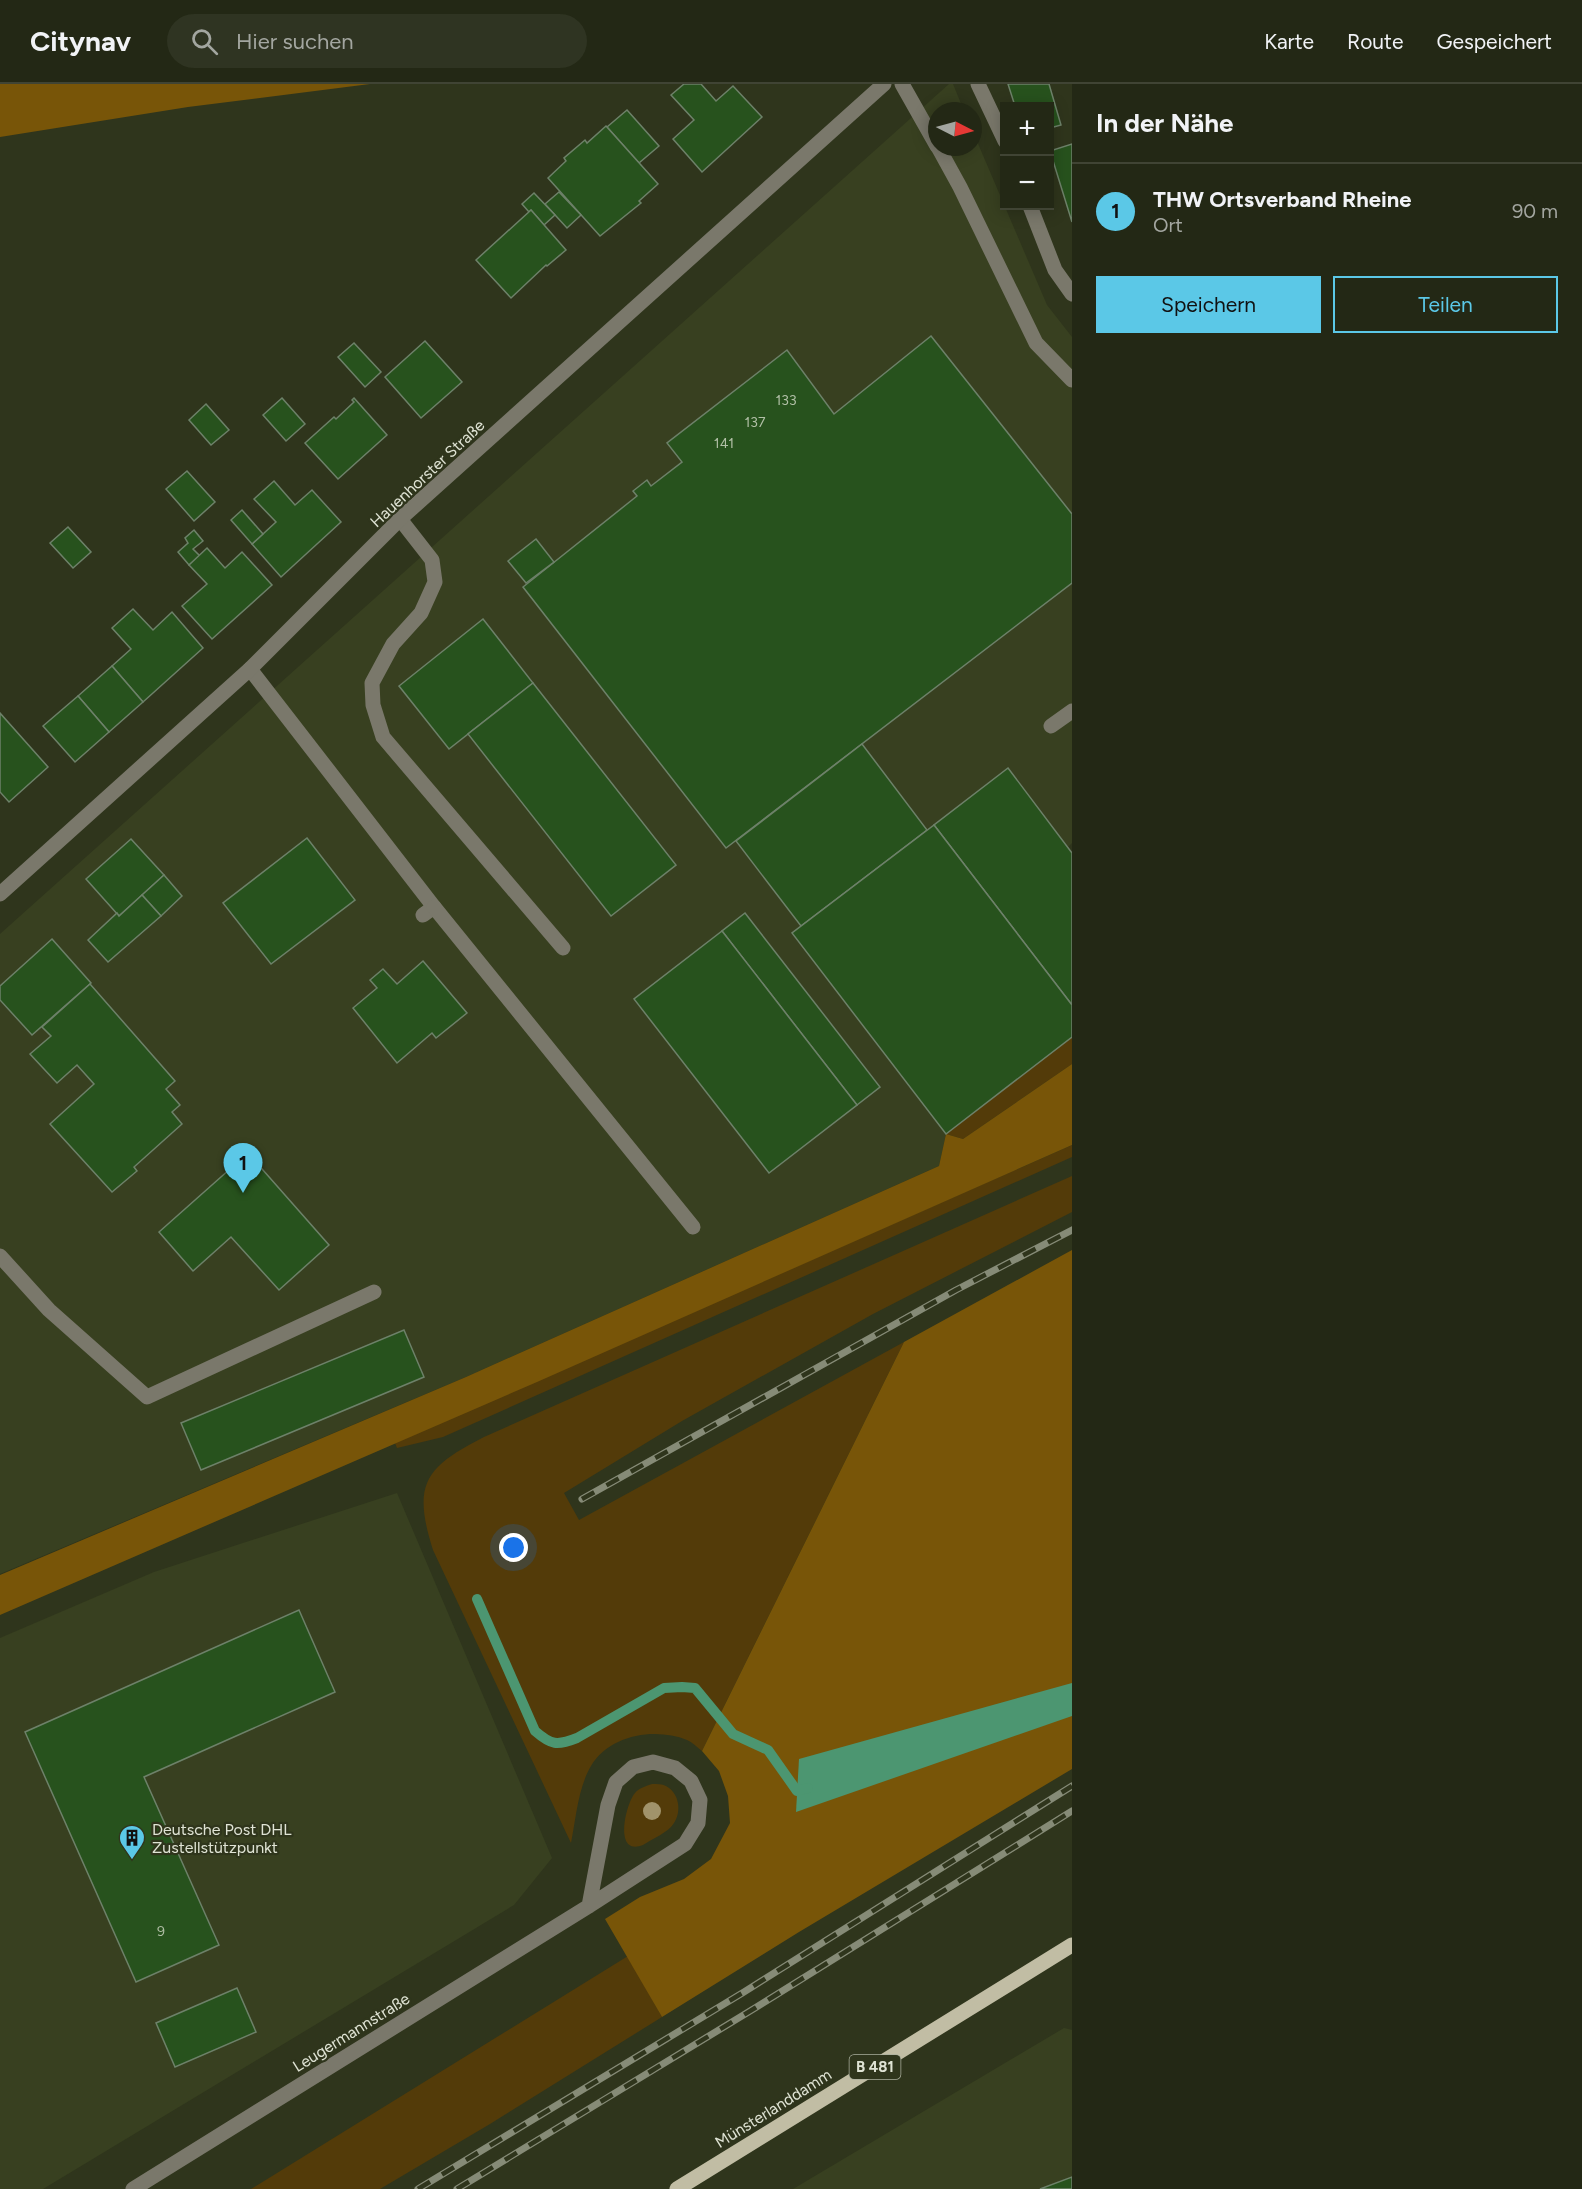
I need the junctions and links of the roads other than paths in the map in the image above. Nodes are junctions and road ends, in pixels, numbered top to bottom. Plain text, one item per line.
1 (884, 84) edge
2 (902, 84) edge
3 (978, 84) edge
4 (1000, 130) edge
5 (928, 131) edge
6 (942, 156) edge
7 (1032, 210) edge
8 (1072, 294) edge
9 (1072, 380) edge
10 (400, 519) junction
11 (250, 669) junction
12 (1072, 711) edge
13 (1051, 726) dead end
14 (0, 894) edge
15 (563, 948) dead end
16 (693, 1227) dead end
17 (0, 1256) edge
18 (374, 1292) dead end
19 (589, 1906) junction
20 (1072, 1945) edge
21 (133, 2189) edge
22 (677, 2189) edge

1 - 10 street, Hauenhorster Straße
2 - 5 street
3 - 4 street
6 - 9 street
7 - 8 street
10 - 11 street, Hauenhorster Straße
10 - 15 street
11 - 14 street, Hauenhorster Straße
11 - 16 street
12 - 13 street
17 - 18 street
19 - 19 street, Leugermannstraße
19 - 21 street, Leugermannstraße
20 - 22 main road, Münsterlanddamm / B 481

